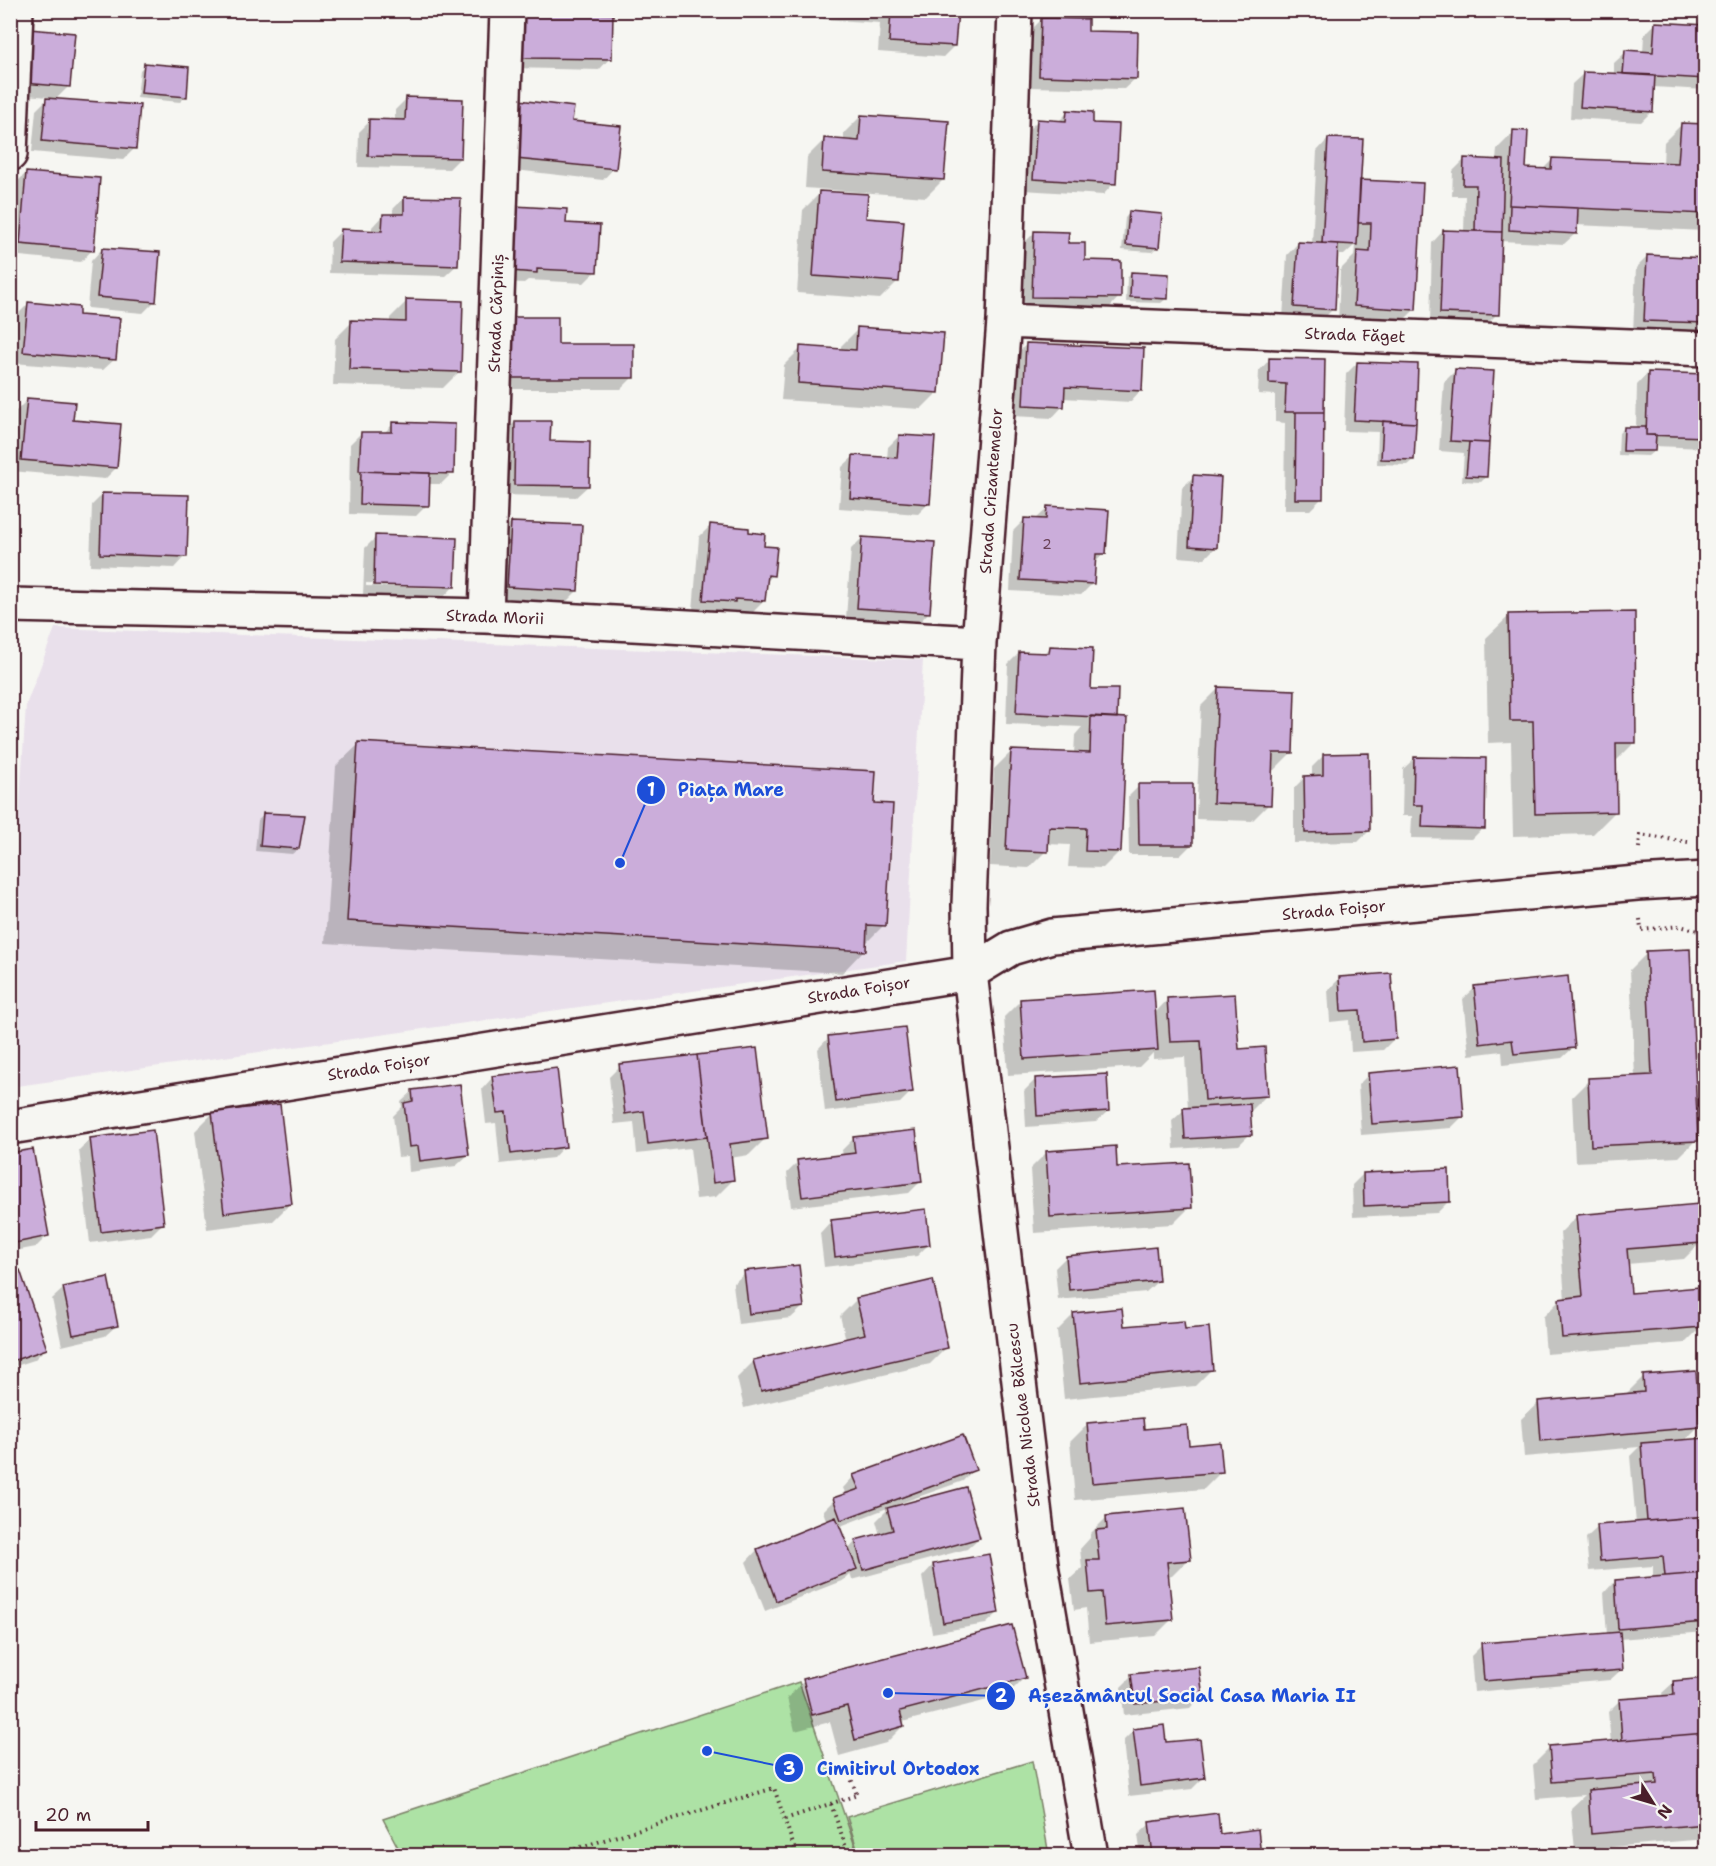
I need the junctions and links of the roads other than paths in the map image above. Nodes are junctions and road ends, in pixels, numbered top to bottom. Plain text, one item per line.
1 (16, 10) edge
2 (507, 10) edge
3 (1015, 10) edge
4 (10, 154) edge
5 (1004, 321) junction
6 (1706, 349) edge
7 (10, 605) edge
8 (486, 616) junction
9 (979, 643) junction
10 (1706, 879) edge
11 (970, 973) junction
12 (10, 1127) edge
13 (1091, 1856) edge

1 - 4 street
2 - 8 street, Strada Cărpiniș
3 - 5 street, Strada Crizantemelor
5 - 6 street, Strada Făget
5 - 9 street, Strada Crizantemelor
7 - 8 street, Strada Morii
8 - 9 street, Strada Morii
9 - 11 street, Strada Crizantemelor
10 - 11 street, Strada Foișor
11 - 12 street, Strada Foișor
11 - 13 street, Strada Nicolae Bălcescu

